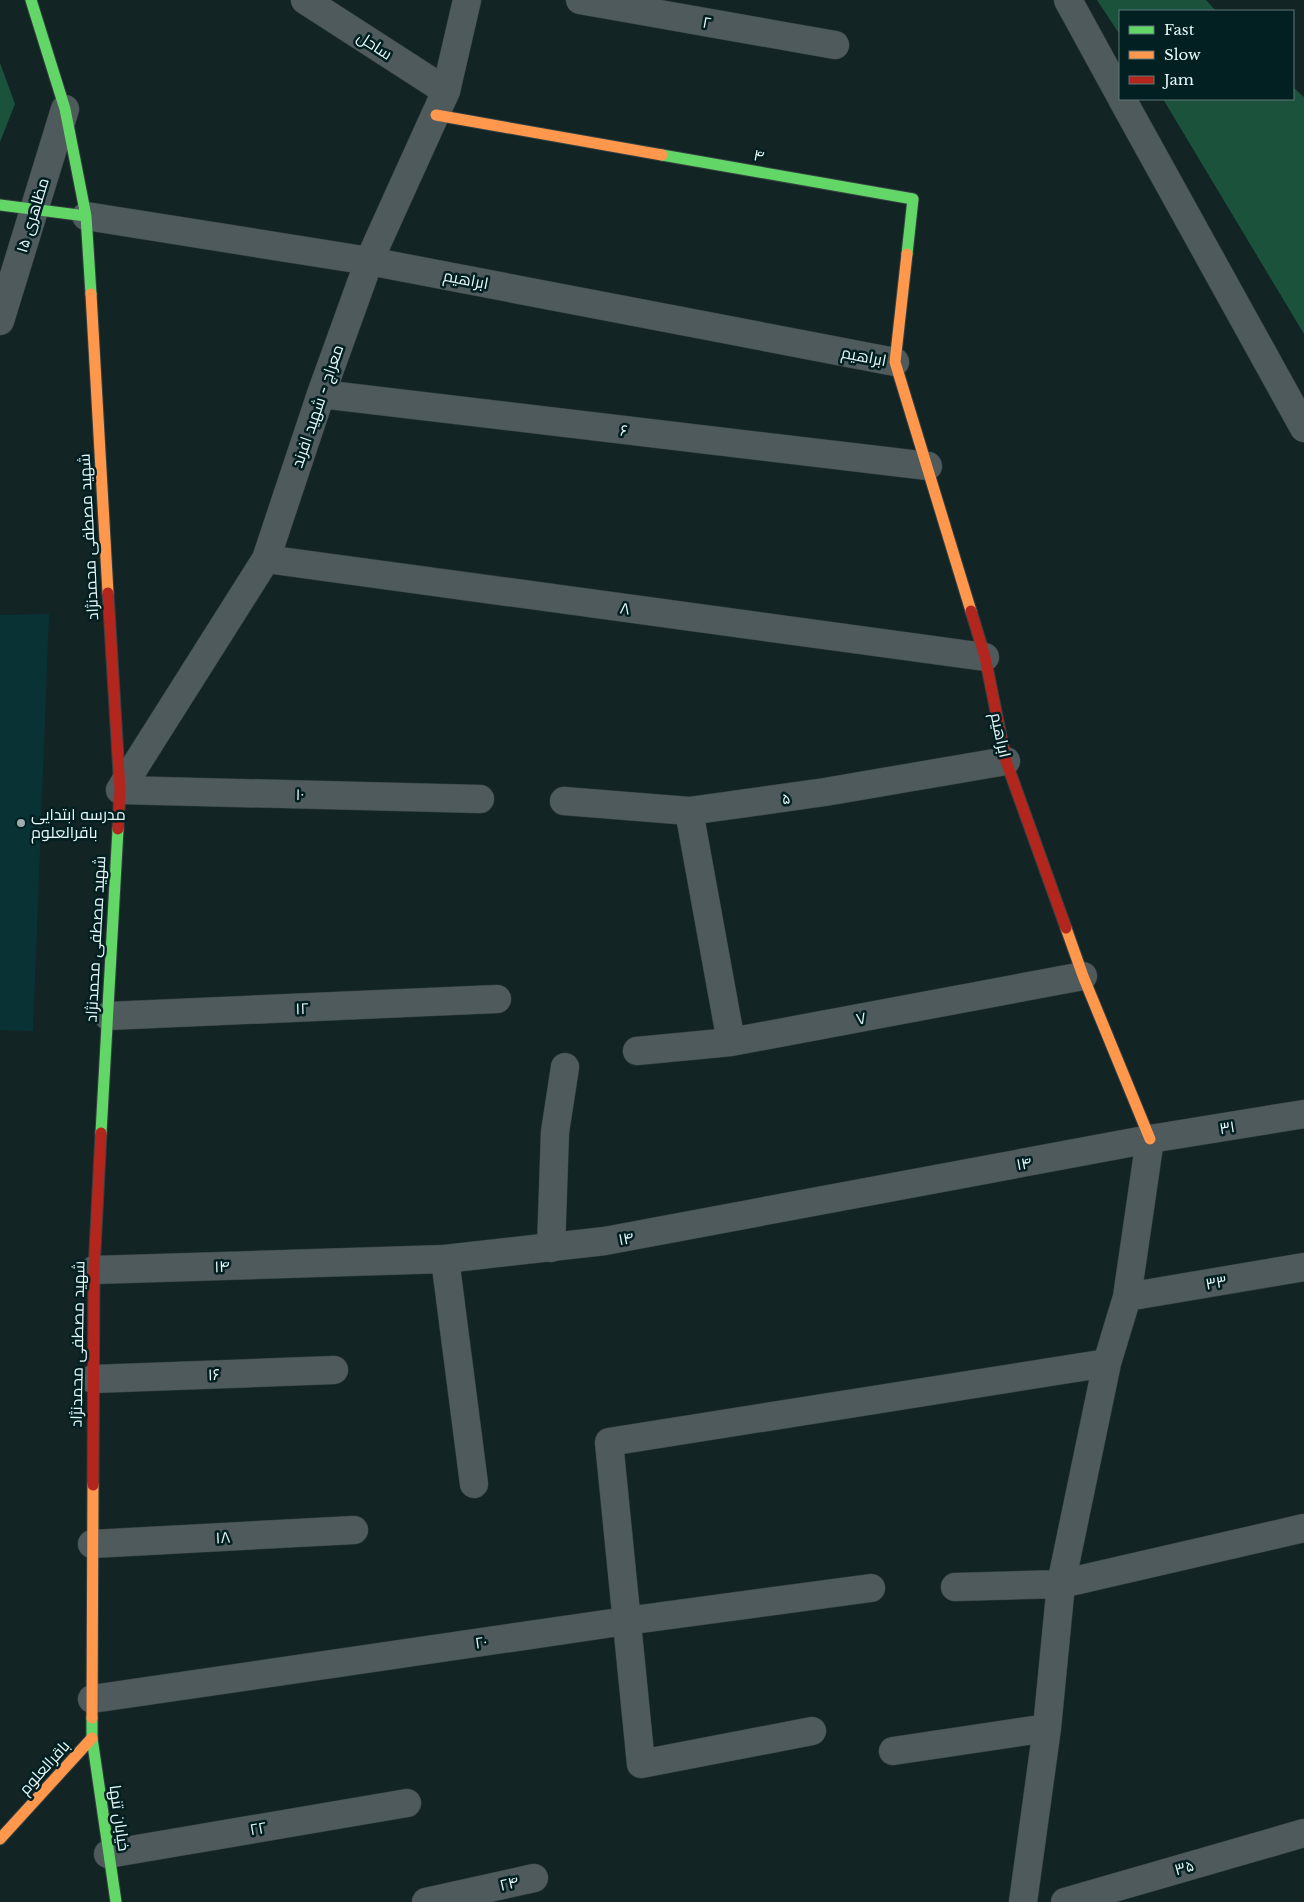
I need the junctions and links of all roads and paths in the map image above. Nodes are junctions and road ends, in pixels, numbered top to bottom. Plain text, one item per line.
1 (31, 0) edge
2 (304, 0) edge
3 (467, 0) edge
4 (580, 0) edge
5 (1068, 0) edge
6 (835, 45) dead end
7 (1119, 93) edge
8 (1123, 100) edge
9 (441, 103) junction
10 (65, 109) junction
11 (0, 205) edge
12 (33, 210) junction
13 (86, 216) junction
14 (369, 261) junction
15 (0, 321) edge
16 (895, 362) junction
17 (321, 394) junction
18 (1304, 428) edge
19 (928, 466) junction
20 (266, 559) junction
21 (985, 657) junction
22 (1006, 761) junction
23 (120, 790) junction
24 (480, 799) dead end
25 (564, 801) dead end
26 (689, 810) junction
27 (1083, 976) junction
28 (497, 999) dead end
29 (108, 1016) junction
30 (731, 1042) junction
31 (637, 1051) dead end
32 (565, 1067) dead end
33 (1304, 1114) edge
34 (1150, 1139) junction
35 (551, 1248) junction
36 (444, 1259) junction
37 (1304, 1267) edge
38 (94, 1270) junction
39 (1127, 1297) junction
40 (1107, 1363) junction
41 (334, 1370) dead end
42 (93, 1379) junction
43 (474, 1484) dead end
44 (1304, 1528) edge
45 (354, 1530) dead end
46 (92, 1544) junction
47 (1062, 1584) junction
48 (955, 1587) dead end
49 (871, 1588) dead end
50 (626, 1621) junction
51 (92, 1699) junction
52 (1047, 1728) junction
53 (812, 1731) dead end
54 (92, 1738) junction
55 (893, 1751) dead end
56 (408, 1803) dead end
57 (1304, 1833) edge
58 (0, 1839) edge
59 (108, 1854) junction
60 (534, 1878) dead end
61 (116, 1902) edge
62 (426, 1902) edge
63 (1024, 1902) edge
64 (1065, 1902) edge

1 - 10 main road, شهید مصطفی محمدنژاد
2 - 9 street, ساحل
3 - 9 street, معراج - شهید افرند
4 - 6 street, ۲
5 - 7 street
8 - 18 street
9 - 14 street, معراج - شهید افرند
9 - 16 main road, ۴
10 - 12 street, ۱۵ مظاهری
10 - 13 main road, شهید مصطفی محمدنژاد
11 - 12 main road
12 - 13 main road
12 - 15 street, ۱۵ مظاهری
13 - 14 street, ابراهیم
13 - 23 main road, شهید مصطفی محمدنژاد
14 - 16 street, ابراهیم
14 - 17 street, معراج - شهید افرند
16 - 19 main road, ابراهیم
17 - 19 street, ۶
17 - 20 street, معراج - شهید افرند
19 - 21 main road, ابراهیم
20 - 21 street, ۸
20 - 23 street, معراج - شهید افرند
21 - 22 main road, ابراهیم
22 - 26 street, ۵
22 - 27 main road, ابراهیم
23 - 24 street, ۱۰
23 - 29 main road, شهید مصطفی محمدنژاد
25 - 26 street, ۵
26 - 30 street
27 - 30 street, ۷
27 - 34 main road, ابراهیم
28 - 29 street, ۱۲
29 - 38 main road, شهید مصطفی محمدنژاد
30 - 31 street, ۷
32 - 35 street
33 - 34 street, ۳۱
34 - 35 street, ۱۴
34 - 39 street
35 - 36 street, ۱۴
36 - 38 street, ۱۴
36 - 43 street
37 - 39 street, ۳۳
38 - 42 main road, شهید مصطفی محمدنژاد
39 - 40 street
40 - 47 street
40 - 50 street
41 - 42 street, ۱۶
42 - 46 main road, شهید مصطفی محمدنژاد
44 - 47 street
45 - 46 street, ۱۸
46 - 51 main road, شهید مصطفی محمدنژاد
47 - 48 street
47 - 52 street
49 - 50 street, ۲۰
50 - 51 street, ۲۰
50 - 53 street
51 - 54 main road, شهید مصطفی محمدنژاد
52 - 55 street
52 - 63 street
54 - 58 main road, باقرالعلوم
54 - 59 main road, خیابان تنها
56 - 59 street, ۲۲
57 - 64 street, ۳۵
59 - 61 main road, خیابان تنها
60 - 62 street, ۲۴

